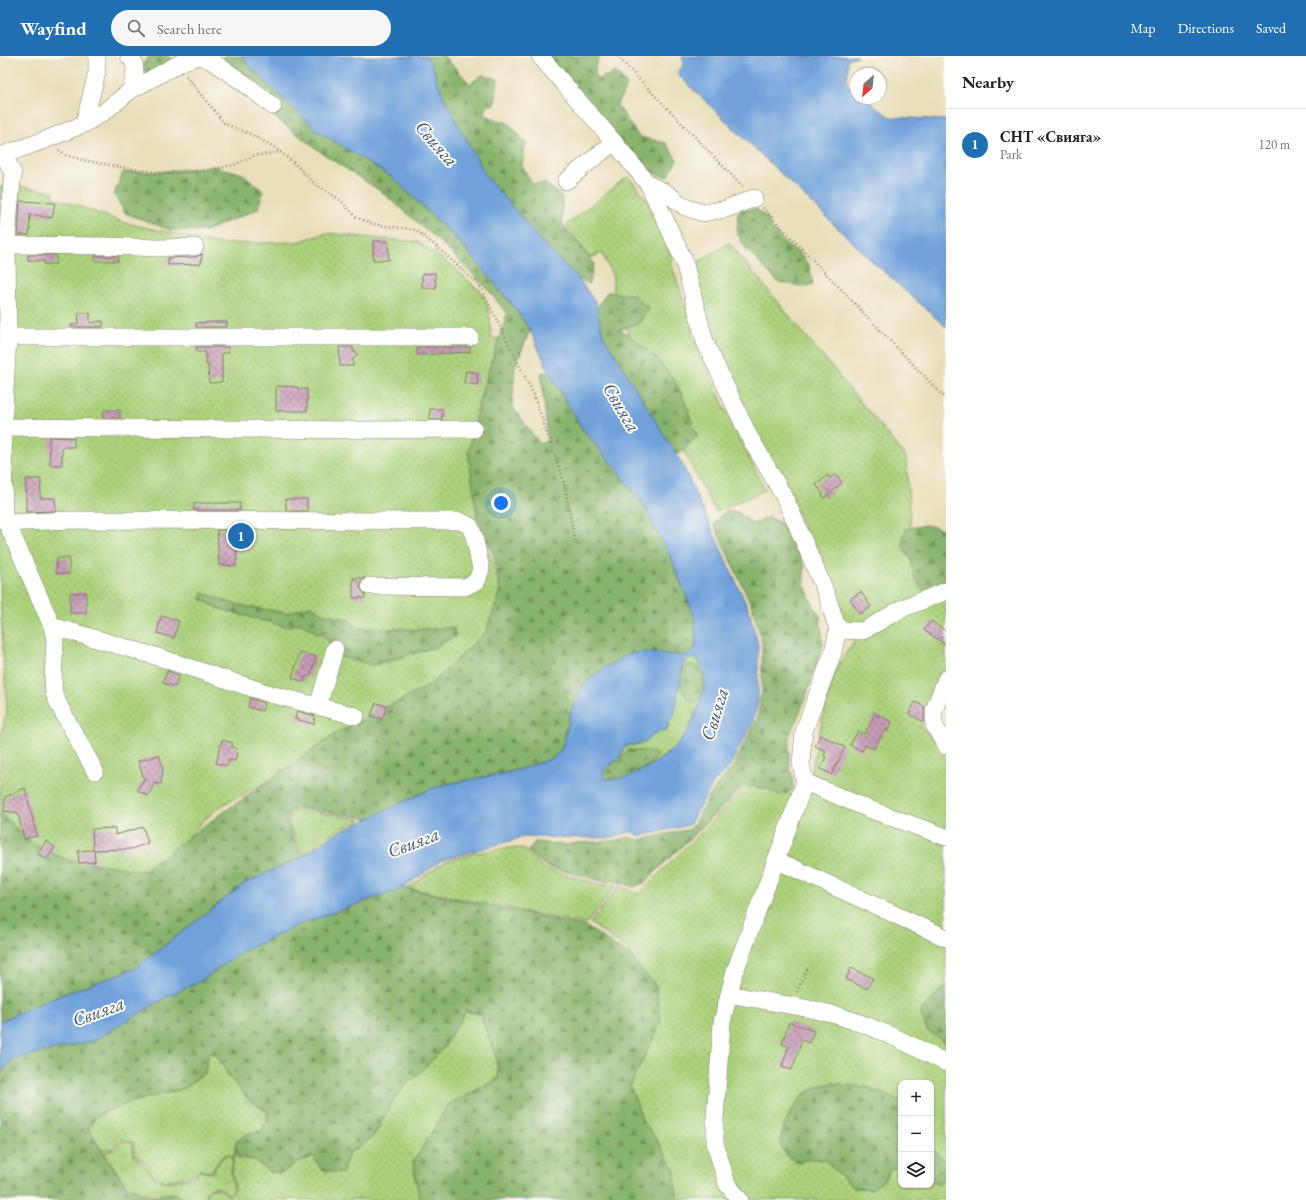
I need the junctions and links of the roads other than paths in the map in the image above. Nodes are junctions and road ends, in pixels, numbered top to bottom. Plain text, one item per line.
1 (97, 56) edge
2 (129, 56) edge
3 (540, 56) edge
4 (131, 90) junction
5 (273, 106) dead end
6 (84, 124) junction
7 (614, 142) junction
8 (2, 155) edge
9 (566, 181) dead end
10 (649, 186) junction
11 (754, 198) road end
12 (7, 246) junction
13 (195, 247) dead end
14 (4, 309) edge
15 (8, 337) junction
16 (470, 337) dead end
17 (2, 400) edge
18 (4, 427) junction
19 (474, 428) dead end
20 (2, 488) edge
21 (6, 523) junction
22 (370, 586) dead end
23 (946, 591) edge
24 (52, 626) junction
25 (838, 630) junction
26 (335, 649) dead end
27 (946, 679) edge
28 (318, 706) junction
29 (356, 716) dead end
30 (946, 746) edge
31 (95, 771) dead end
32 (805, 782) junction
33 (946, 838) edge
34 (776, 860) junction
35 (946, 938) edge
36 (729, 994) junction
37 (946, 1063) edge
38 (740, 1200) edge

1 - 6 street
2 - 4 street
3 - 7 street
4 - 5 street
4 - 6 street
6 - 8 street
7 - 9 street
7 - 10 street
8 - 12 street
10 - 11 street
10 - 25 street
12 - 13 street
12 - 14 street
14 - 15 street
15 - 16 street
15 - 17 street
17 - 18 street
18 - 19 street
18 - 20 street
20 - 21 street
21 - 22 street
21 - 24 street
23 - 25 street
24 - 28 street
24 - 31 street
25 - 32 street
26 - 28 street
27 - 30 street
28 - 29 street
32 - 33 street
32 - 34 street
34 - 35 street
34 - 36 street
36 - 37 street
36 - 38 street

